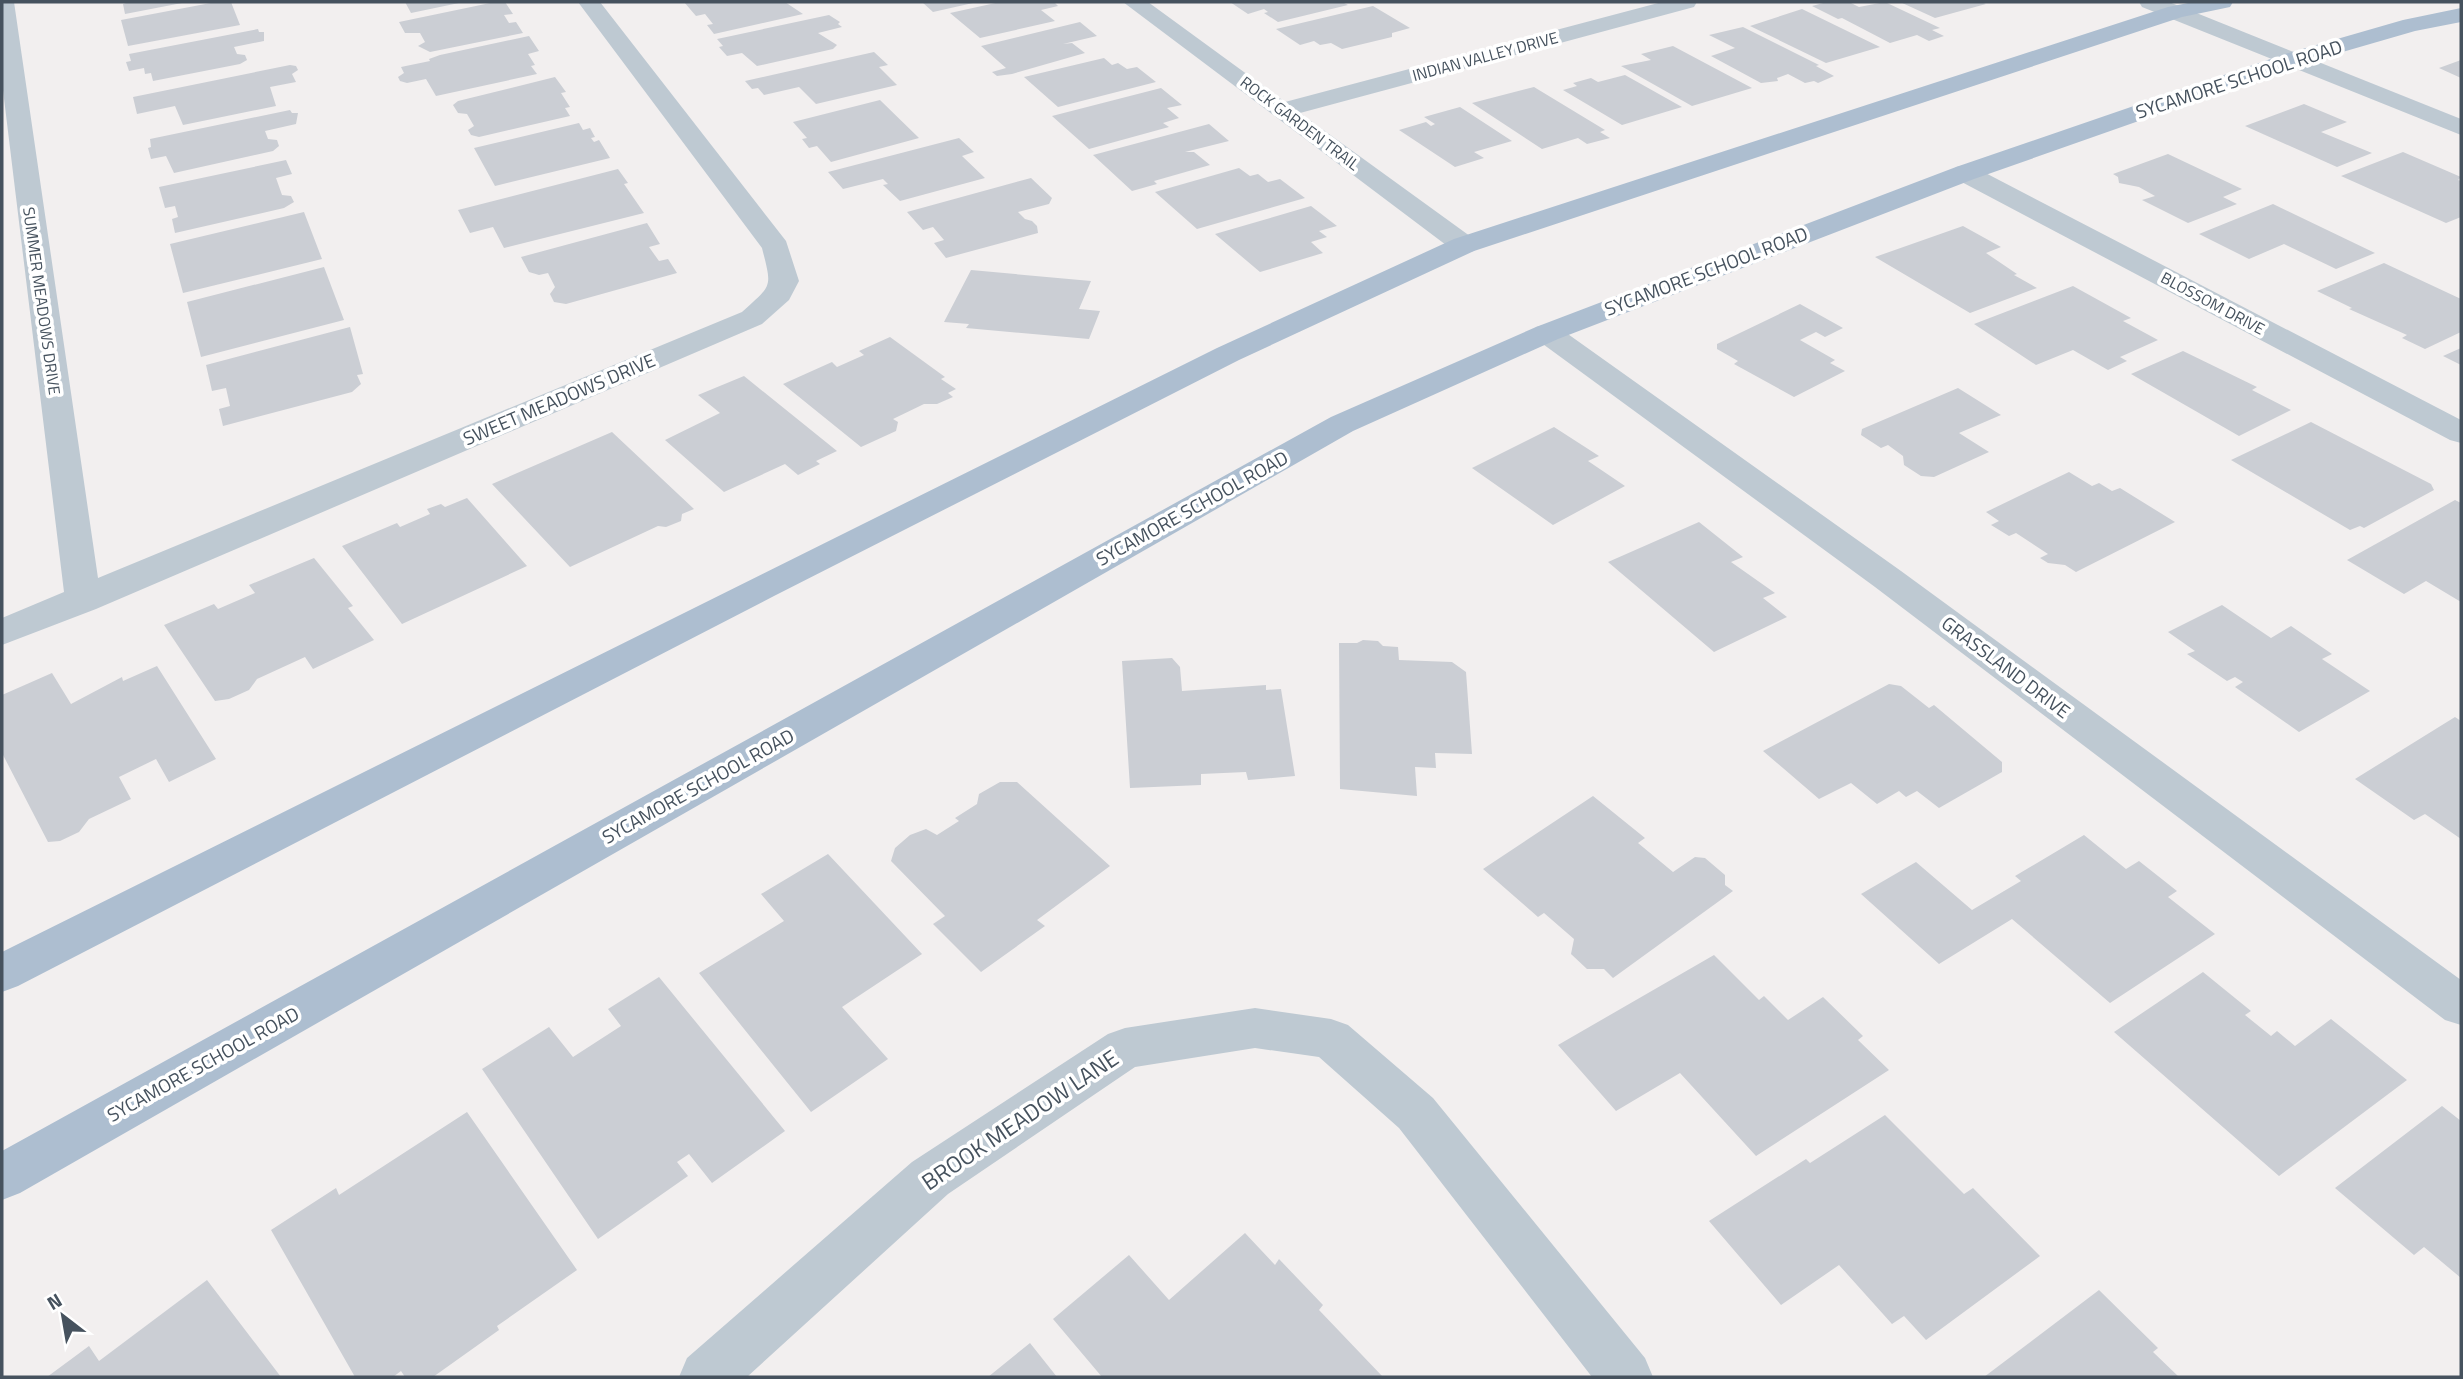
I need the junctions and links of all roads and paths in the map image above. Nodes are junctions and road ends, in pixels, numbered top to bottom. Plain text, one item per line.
1 (2, 2) edge
2 (589, 2) edge
3 (1134, 2) edge
4 (2222, 2) edge
5 (1669, 4) edge
6 (2163, 7) edge
7 (2461, 15) edge
8 (2293, 59) junction
9 (7, 77) edge
10 (1283, 110) junction
11 (2461, 128) edge
12 (1965, 173) junction
13 (1464, 245) junction
14 (1547, 333) junction
15 (2461, 433) edge
16 (83, 600) junction
17 (2, 632) edge
18 (2, 973) edge
19 (2461, 1006) edge
20 (2, 1177) edge
21 (706, 1377) edge
22 (1626, 1377) edge

1 - 9 street, SUMMER MEADOWS DRIVE
2 - 16 street, SWEET MEADOWS DRIVE
3 - 10 street, ROCK GARDEN TRAIL
4 - 6 main road
5 - 10 street, INDIAN VALLEY DRIVE
6 - 8 street
6 - 13 main road
7 - 8 main road, SYCAMORE SCHOOL ROAD
8 - 11 street
8 - 12 main road, SYCAMORE SCHOOL ROAD
9 - 16 street, SUMMER MEADOWS DRIVE
10 - 13 street, ROCK GARDEN TRAIL
12 - 14 main road, SYCAMORE SCHOOL ROAD
12 - 15 street, BLOSSOM DRIVE
13 - 18 main road
14 - 19 street, GRASSLAND DRIVE
14 - 20 main road, SYCAMORE SCHOOL ROAD
16 - 17 street, SWEET MEADOWS DRIVE
21 - 22 street, BROOK MEADOW LANE

